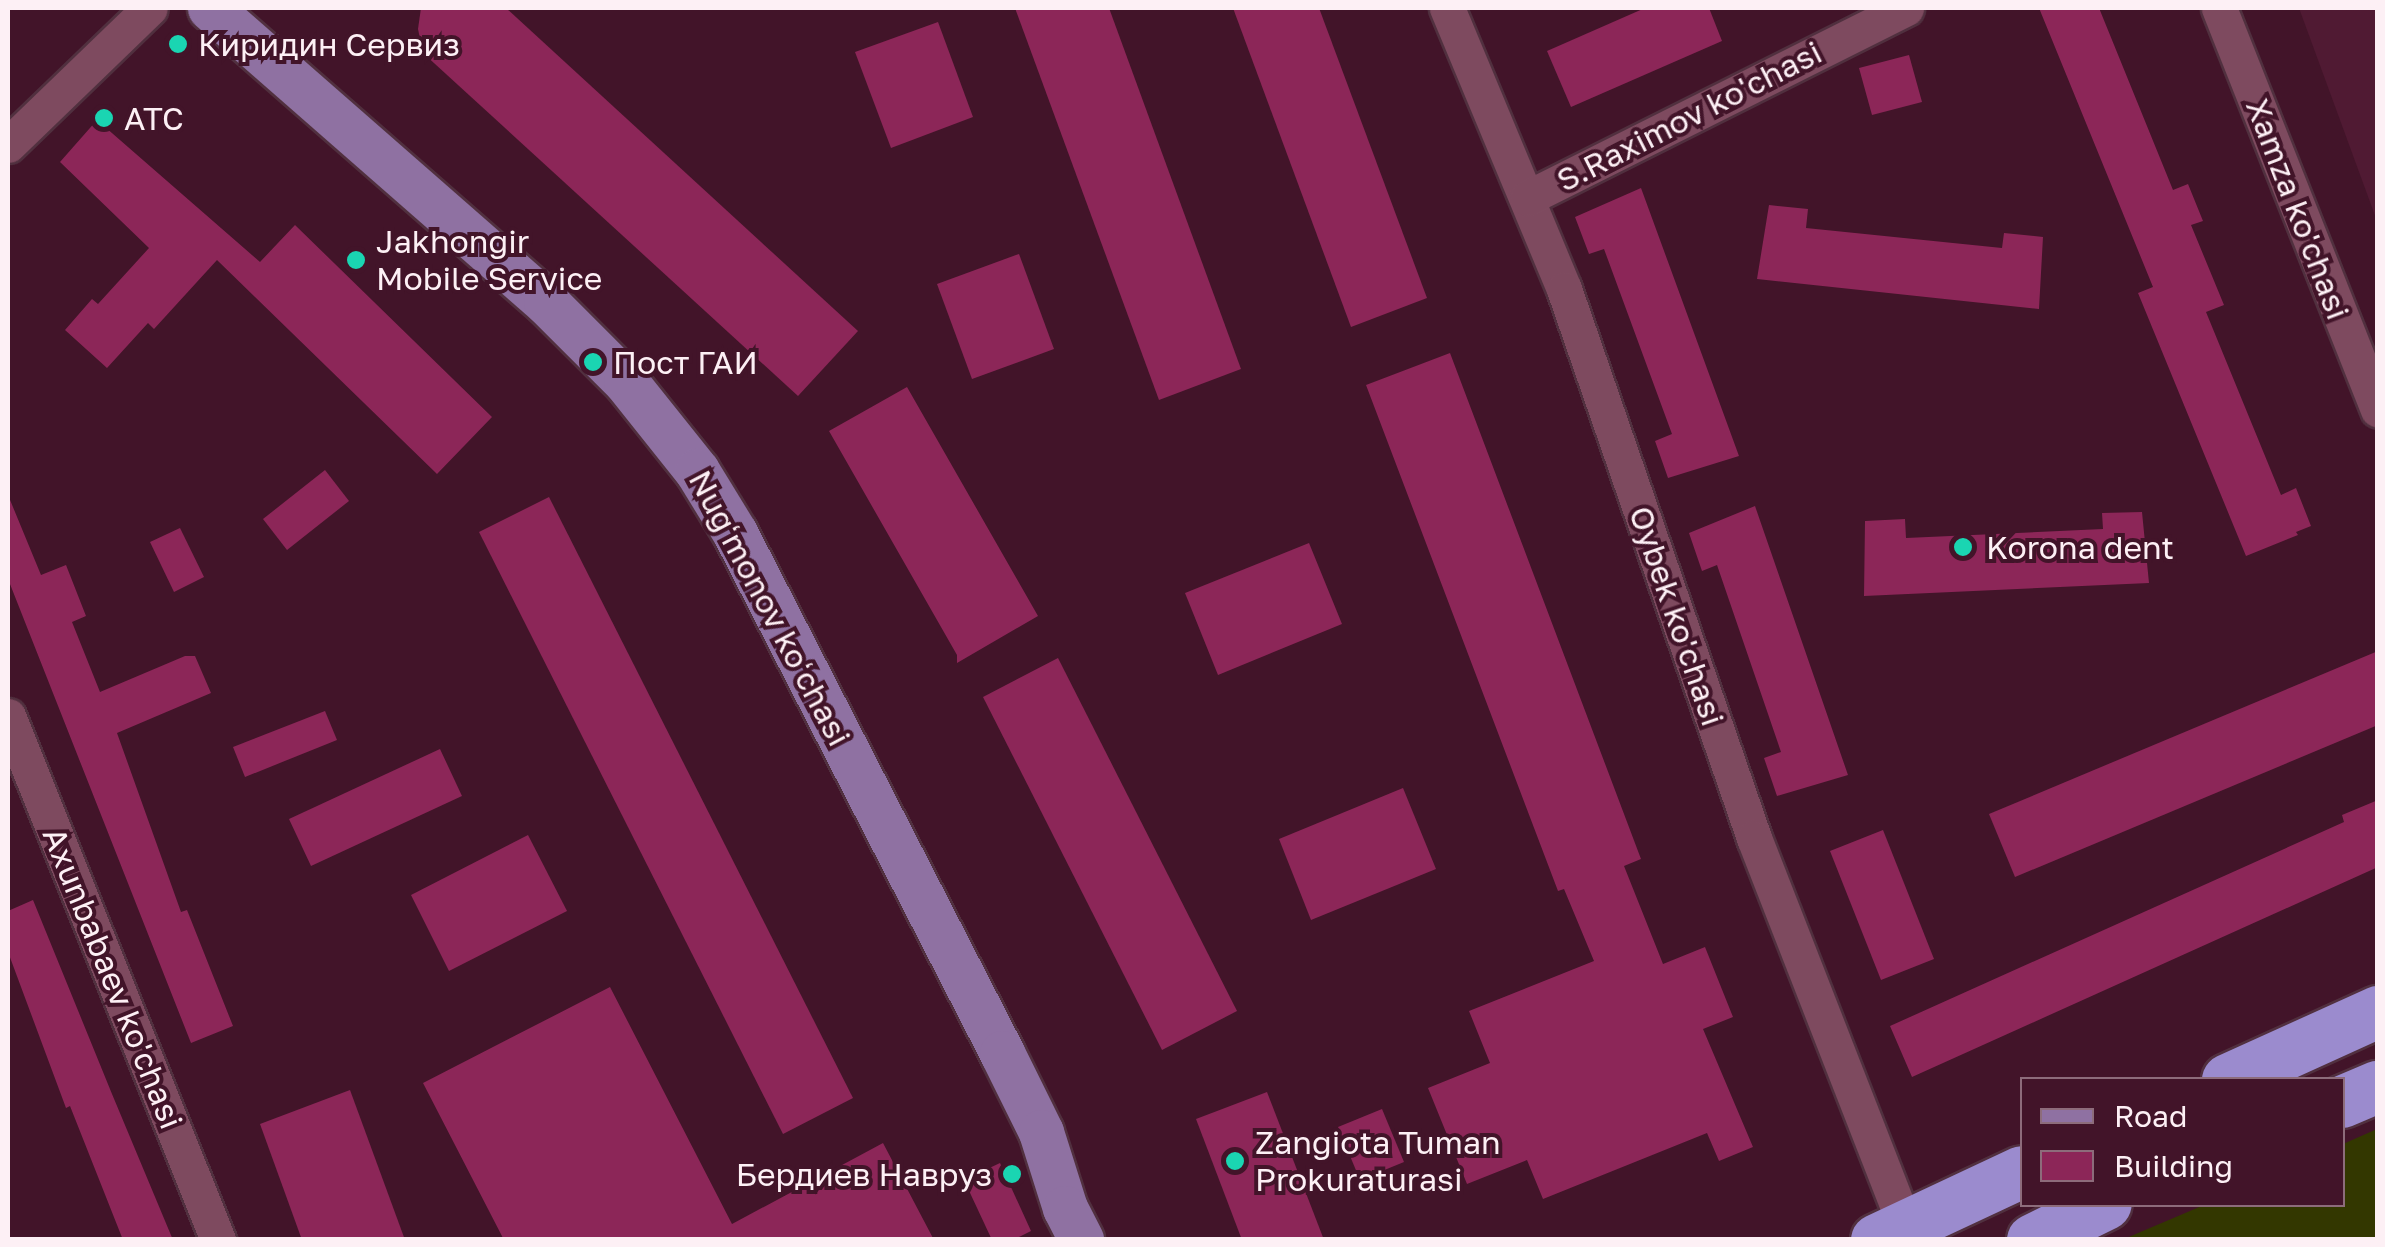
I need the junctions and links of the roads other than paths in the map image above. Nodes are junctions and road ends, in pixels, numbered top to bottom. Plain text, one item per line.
1 (150, 8) edge
2 (210, 8) edge
3 (1447, 8) edge
4 (1906, 8) edge
5 (2219, 8) edge
6 (8, 144) edge
7 (1526, 198) junction
8 (2378, 410) edge
9 (8, 716) edge
10 (2378, 1012) edge
11 (2235, 1077) edge
12 (2378, 1087) edge
13 (2345, 1101) edge
14 (1041, 1132) junction
15 (2020, 1173) edge
16 (2102, 1207) edge
17 (2105, 1207) edge
18 (1891, 1232) edge
19 (218, 1240) edge
20 (1081, 1240) edge
21 (1114, 1240) edge
22 (2034, 1240) edge
23 (2092, 1240) edge

1 - 6 street
2 - 14 main road, Nugʻmonov koʻchasi
3 - 7 street, Oybek ko'chasi
4 - 7 street, S.Raximov ko'chasi
5 - 8 street, Xamza ko'chasi
7 - 18 street, Oybek ko'chasi
9 - 19 street, Axunbabaev ko'chasi
10 - 11 highway
12 - 13 highway
14 - 20 main road, Nugʻmonov koʻchasi
14 - 21 main road, Nugʻmonov koʻchasi
15 - 18 highway
16 - 22 highway
17 - 23 highway

